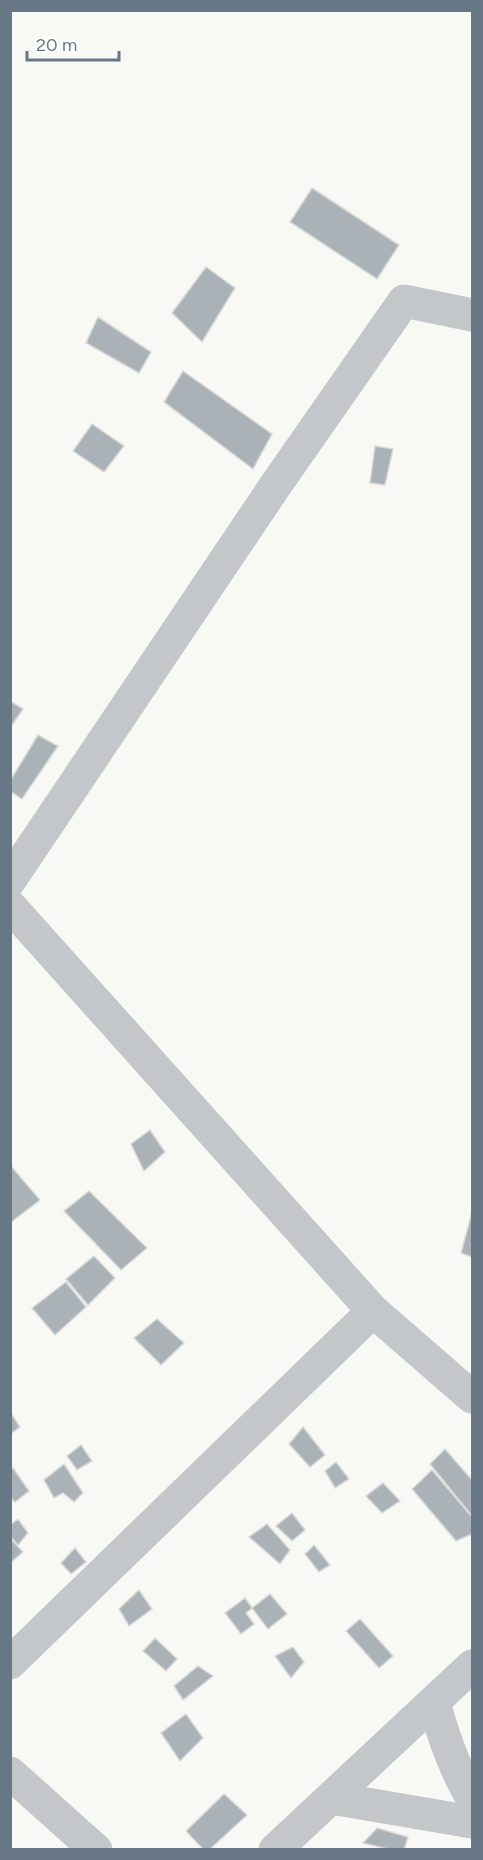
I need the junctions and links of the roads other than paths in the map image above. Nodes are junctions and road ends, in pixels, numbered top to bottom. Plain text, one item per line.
1 (472, 315) edge
2 (10, 880) edge
3 (10, 906) edge
4 (373, 1311) junction
5 (472, 1397) edge
6 (10, 1663) edge
7 (472, 1666) edge
8 (434, 1702) junction
9 (10, 1773) edge
10 (331, 1798) junction
11 (472, 1798) edge
12 (472, 1822) edge
13 (96, 1850) edge
14 (275, 1850) edge

1 - 2 street
3 - 4 street
4 - 5 street
4 - 6 street
7 - 8 street
8 - 10 street
8 - 11 street
9 - 13 street
10 - 12 street
10 - 14 street

